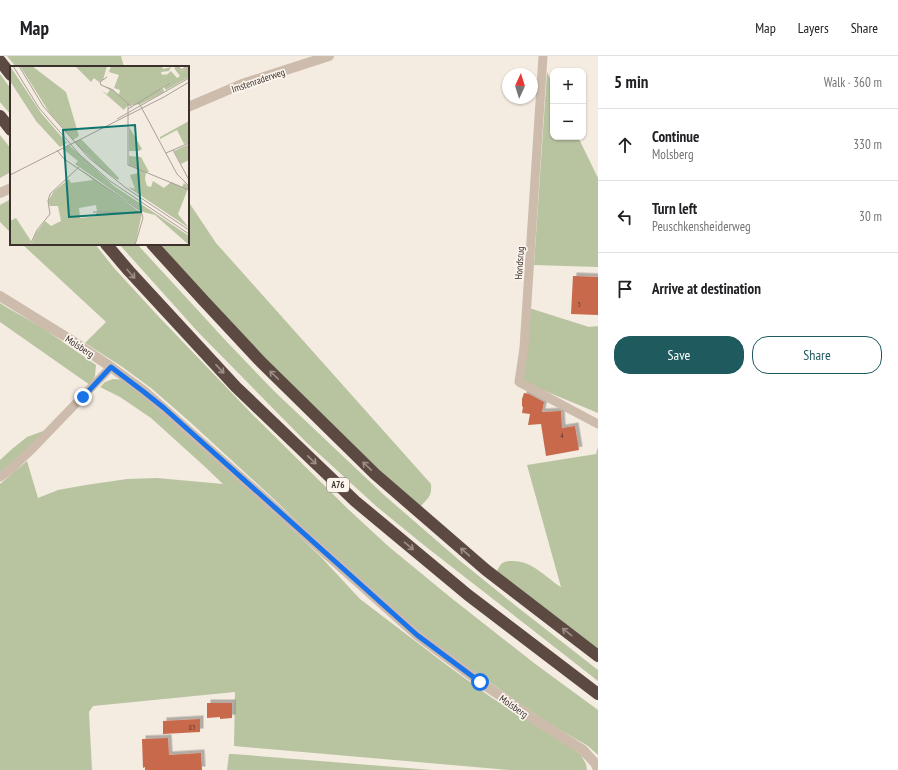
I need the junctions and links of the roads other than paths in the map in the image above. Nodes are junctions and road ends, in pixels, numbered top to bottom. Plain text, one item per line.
1 (329, 56) edge
2 (543, 56) edge
3 (0, 61) edge
4 (10, 74) edge
5 (189, 107) edge
6 (0, 116) edge
7 (10, 129) edge
8 (10, 188) edge
9 (0, 193) edge
10 (107, 245) edge
11 (153, 245) edge
12 (0, 296) edge
13 (111, 367) junction
14 (598, 424) edge
15 (0, 477) edge
16 (598, 656) edge
17 (598, 694) edge
18 (598, 769) edge

1 - 5 street, Imstenraderweg
2 - 14 street, Hondsrug
3 - 4 highway
6 - 7 highway
8 - 9 street
10 -> 17 highway, A76
16 -> 11 highway
12 - 13 street, Molsberg
13 - 15 street
13 - 18 street, Molsberg

